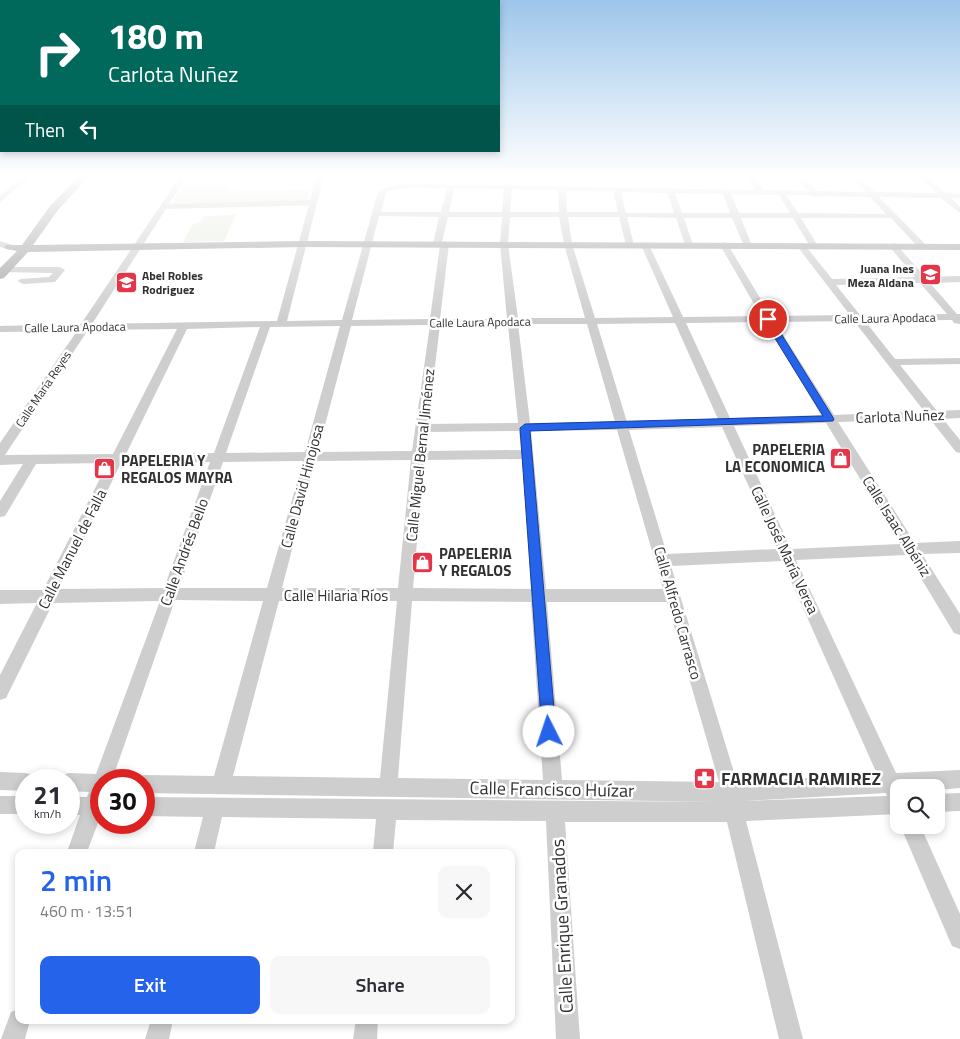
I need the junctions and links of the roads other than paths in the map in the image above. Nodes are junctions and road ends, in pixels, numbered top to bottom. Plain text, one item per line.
1 (33, 223) edge
2 (43, 223) edge
3 (153, 223) edge
4 (308, 223) edge
5 (373, 223) edge
6 (443, 223) edge
7 (505, 223) edge
8 (565, 223) edge
9 (624, 223) edge
10 (683, 223) edge
11 (739, 223) edge
12 (800, 223) edge
13 (900, 223) edge
14 (303, 244) junction
15 (368, 244) junction
16 (441, 244) junction
17 (504, 244) junction
18 (568, 244) junction
19 (5, 245) edge
20 (630, 245) junction
21 (645, 245) junction
22 (689, 245) junction
23 (139, 246) junction
24 (724, 246) junction
25 (748, 246) junction
26 (801, 246) junction
27 (814, 246) junction
28 (893, 246) junction
29 (923, 247) junction
30 (960, 247) edge
31 (26, 249) junction
32 (0, 255) edge
33 (2, 272) edge
34 (960, 279) edge
35 (922, 280) junction
36 (23, 281) dead end
37 (829, 282) junction
38 (858, 318) junction
39 (768, 319) junction
40 (958, 319) edge
41 (678, 320) junction
42 (591, 321) junction
43 (512, 322) junction
44 (346, 323) junction
45 (434, 323) junction
46 (266, 324) junction
47 (281, 324) junction
48 (184, 325) junction
49 (86, 327) junction
50 (0, 329) edge
51 (960, 361) edge
52 (892, 362) junction
53 (960, 414) edge
54 (933, 415) junction
55 (830, 419) junction
56 (726, 423) junction
57 (623, 426) junction
58 (421, 428) junction
59 (525, 428) junction
60 (960, 449) edge
61 (0, 453) edge
62 (528, 454) junction
63 (418, 456) junction
64 (310, 457) junction
65 (218, 458) junction
66 (116, 459) junction
67 (0, 460) edge
68 (33, 460) junction
69 (0, 512) edge
70 (960, 548) edge
71 (911, 550) junction
72 (787, 555) junction
73 (662, 560) junction
74 (169, 594) junction
75 (273, 595) junction
76 (406, 595) junction
77 (48, 596) junction
78 (673, 596) junction
79 (0, 597) edge
80 (539, 597) junction
81 (960, 628) edge
82 (0, 692) edge
83 (107, 769) edge
84 (960, 779) edge
85 (945, 780) edge
86 (890, 781) edge
87 (0, 782) edge
88 (15, 782) edge
89 (890, 783) edge
90 (155, 784) edge
91 (221, 785) junction
92 (388, 786) junction
93 (553, 789) junction
94 (731, 792) junction
95 (960, 802) edge
96 (945, 803) edge
97 (0, 805) edge
98 (15, 805) edge
99 (890, 805) edge
100 (155, 807) edge
101 (215, 808) junction
102 (387, 810) junction
103 (555, 812) junction
104 (734, 812) junction
105 (90, 822) edge
106 (914, 834) edge
107 (78, 849) edge
108 (205, 849) edge
109 (383, 849) edge
110 (960, 938) edge
111 (18, 1024) edge
112 (161, 1024) edge
113 (367, 1024) edge
114 (12, 1039) edge
115 (157, 1039) edge
116 (365, 1039) edge
117 (568, 1039) edge
118 (791, 1039) edge

1 - 19 main road
2 - 31 main road
3 - 23 street, Calle María Reyes
4 - 14 street
5 - 15 street, Calle David Hinojosa
6 - 16 street, Calle Miguel Bernal Jiménez
7 - 17 street
8 - 18 street, Calle Alfredo Carrasco
9 - 20 street
10 - 22 street
11 - 25 street
12 - 27 street
13 - 29 street
14 - 15 main road
14 - 23 main road
14 - 47 street
15 - 16 main road
15 - 44 street, Calle David Hinojosa
16 - 17 main road
16 - 45 street, Calle Miguel Bernal Jiménez
17 - 18 main road
17 - 43 street
18 - 20 main road
18 - 42 street, Calle Alfredo Carrasco
19 - 31 main road
19 - 32 main road
20 - 21 main road
21 - 22 main road
21 - 41 street, Calle José María Verea
22 - 24 main road
23 - 31 main road
23 - 49 street, Calle María Reyes
24 - 25 main road
24 - 39 street, Calle Isaac Albéniz
25 - 26 main road
26 - 27 main road
26 - 37 street
27 - 28 main road
28 - 29 main road
28 - 35 street
29 - 30 main road
31 - 33 main road
33 - 36 street
34 - 35 street
35 - 37 street
35 - 40 street
37 - 38 street
38 - 39 street, Calle Laura Apodaca
38 - 40 street, Calle Laura Apodaca
38 - 52 street
39 - 41 street, Calle Laura Apodaca
39 - 55 street, Calle Isaac Albéniz
41 - 42 street, Calle Laura Apodaca
41 - 56 street, Calle José María Verea
42 - 43 street, Calle Laura Apodaca
42 - 57 street, Calle Alfredo Carrasco
43 - 45 street, Calle Laura Apodaca
43 - 59 street
44 - 45 street, Calle Laura Apodaca
44 - 47 street, Calle Laura Apodaca
44 - 64 street, Calle David Hinojosa
45 - 58 street, Calle Miguel Bernal Jiménez
46 - 47 street, Calle Laura Apodaca
46 - 48 street, Calle Laura Apodaca
46 - 65 street, Calle Andrés Bello
48 - 49 street, Calle Laura Apodaca
48 - 66 street, Calle Manuel de Falla
49 - 50 street, Calle Laura Apodaca
49 - 61 street, Calle María Reyes
51 - 52 street
52 - 54 street
53 - 54 street, Carlota Nuñez
54 - 55 street, Carlota Nuñez
54 - 60 street
55 - 56 street, Carlota Nuñez
55 - 71 street, Calle Isaac Albéniz
56 - 57 street, Carlota Nuñez
56 - 72 street, Calle José María Verea
57 - 59 street, Carlota Nuñez
57 - 73 street, Calle Alfredo Carrasco
58 - 59 street, Carlota Nuñez
58 - 63 street, Calle Miguel Bernal Jiménez
59 - 62 street
62 - 63 street
62 - 80 street
63 - 64 street
63 - 76 street, Calle Miguel Bernal Jiménez
64 - 65 street
64 - 75 street, Calle David Hinojosa
65 - 66 street
65 - 74 street, Calle Andrés Bello
66 - 68 street
66 - 77 street, Calle Manuel de Falla
67 - 68 street
68 - 69 street
70 - 71 street
71 - 72 street
71 - 81 street, Calle Isaac Albéniz
72 - 73 street
72 - 86 street, Calle José María Verea
73 - 78 street, Calle Alfredo Carrasco
74 - 75 street, Calle Hilaria Ríos
74 - 77 street, Calle Hilaria Ríos
74 - 83 street, Calle Andrés Bello
75 - 76 street, Calle Hilaria Ríos
75 - 91 street, Calle David Hinojosa
76 - 80 street, Calle Hilaria Ríos
76 - 92 street, Calle Miguel Bernal Jiménez
77 - 79 street, Calle Hilaria Ríos
77 - 82 street, Calle Manuel de Falla
78 - 80 street, Calle Hilaria Ríos
78 - 94 street, Calle Alfredo Carrasco
80 - 93 street
84 - 85 street, Calle Francisco Huízar
87 - 88 street
89 - 94 street, Calle Francisco Huízar
90 - 91 street, Calle Francisco Huízar
91 - 92 street, Calle Francisco Huízar
92 - 93 street, Calle Francisco Huízar
93 - 94 street, Calle Francisco Huízar
94 - 104 street, Calle Alfredo Carrasco
95 - 96 street
97 - 98 street
99 - 104 street, Calle Francisco Huízar
100 - 101 street, Calle Francisco Huízar
101 - 102 street, Calle Francisco Huízar
101 - 108 street
102 - 103 street, Calle Francisco Huízar
102 - 109 street
103 - 104 street, Calle Francisco Huízar
103 - 117 street, Calle Enrique Granados
104 - 118 street, Calle Alfredo Carrasco
105 - 107 street, Calle Andrés Bello
106 - 110 street
111 - 114 street
112 - 115 street
113 - 116 street

